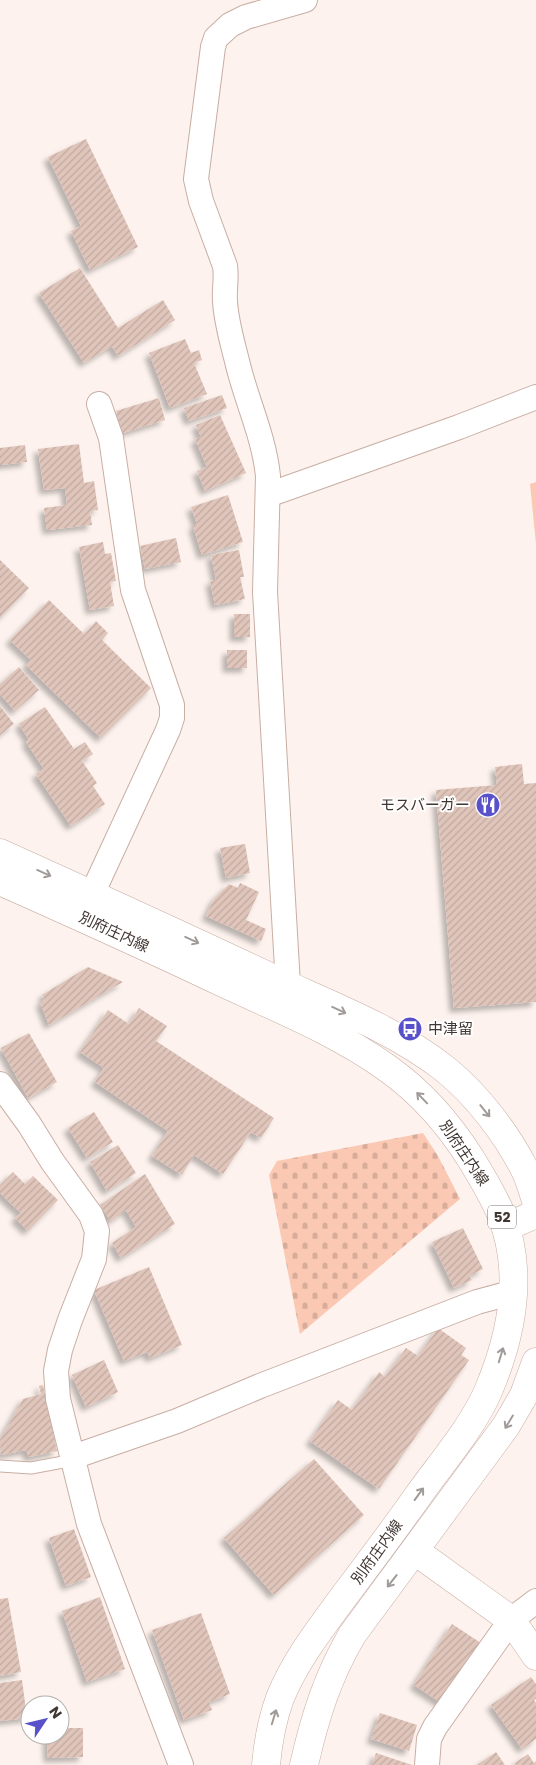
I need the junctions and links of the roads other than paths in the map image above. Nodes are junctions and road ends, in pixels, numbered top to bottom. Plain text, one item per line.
1 (306, 0) edge
2 (536, 397) edge
3 (99, 404) dead end
4 (268, 495) junction
5 (0, 852) edge
6 (0, 881) edge
7 (92, 894) junction
8 (288, 985) junction
9 (0, 1084) edge
10 (536, 1201) edge
11 (536, 1214) edge
12 (506, 1227) junction
13 (514, 1292) junction
14 (536, 1362) edge
15 (73, 1459) junction
16 (0, 1466) edge
17 (415, 1551) junction
18 (536, 1601) edge
19 (512, 1620) junction
20 (536, 1656) edge
21 (181, 1765) edge
22 (266, 1765) edge
23 (304, 1765) edge
24 (427, 1765) edge

1 - 4 street
2 - 4 street
3 - 7 street
4 - 8 street
5 -> 7 main road, 別府庄内線 / 52
12 -> 6 main road, 別府庄内線 / 52
7 -> 8 main road, 別府庄内線 / 52
8 -> 10 main road, 別府庄内線 / 52
9 - 15 street
11 - 12 main road
12 - 13 main road, 別府庄内線 / 52
13 - 15 street
22 -> 13 main road, 別府庄内線 / 52
14 -> 17 main road, 別府庄内線
15 - 16 lane
15 - 21 street
17 - 19 main road
17 -> 23 main road, 別府庄内線
18 - 19 street
19 - 20 main road
19 - 24 street

